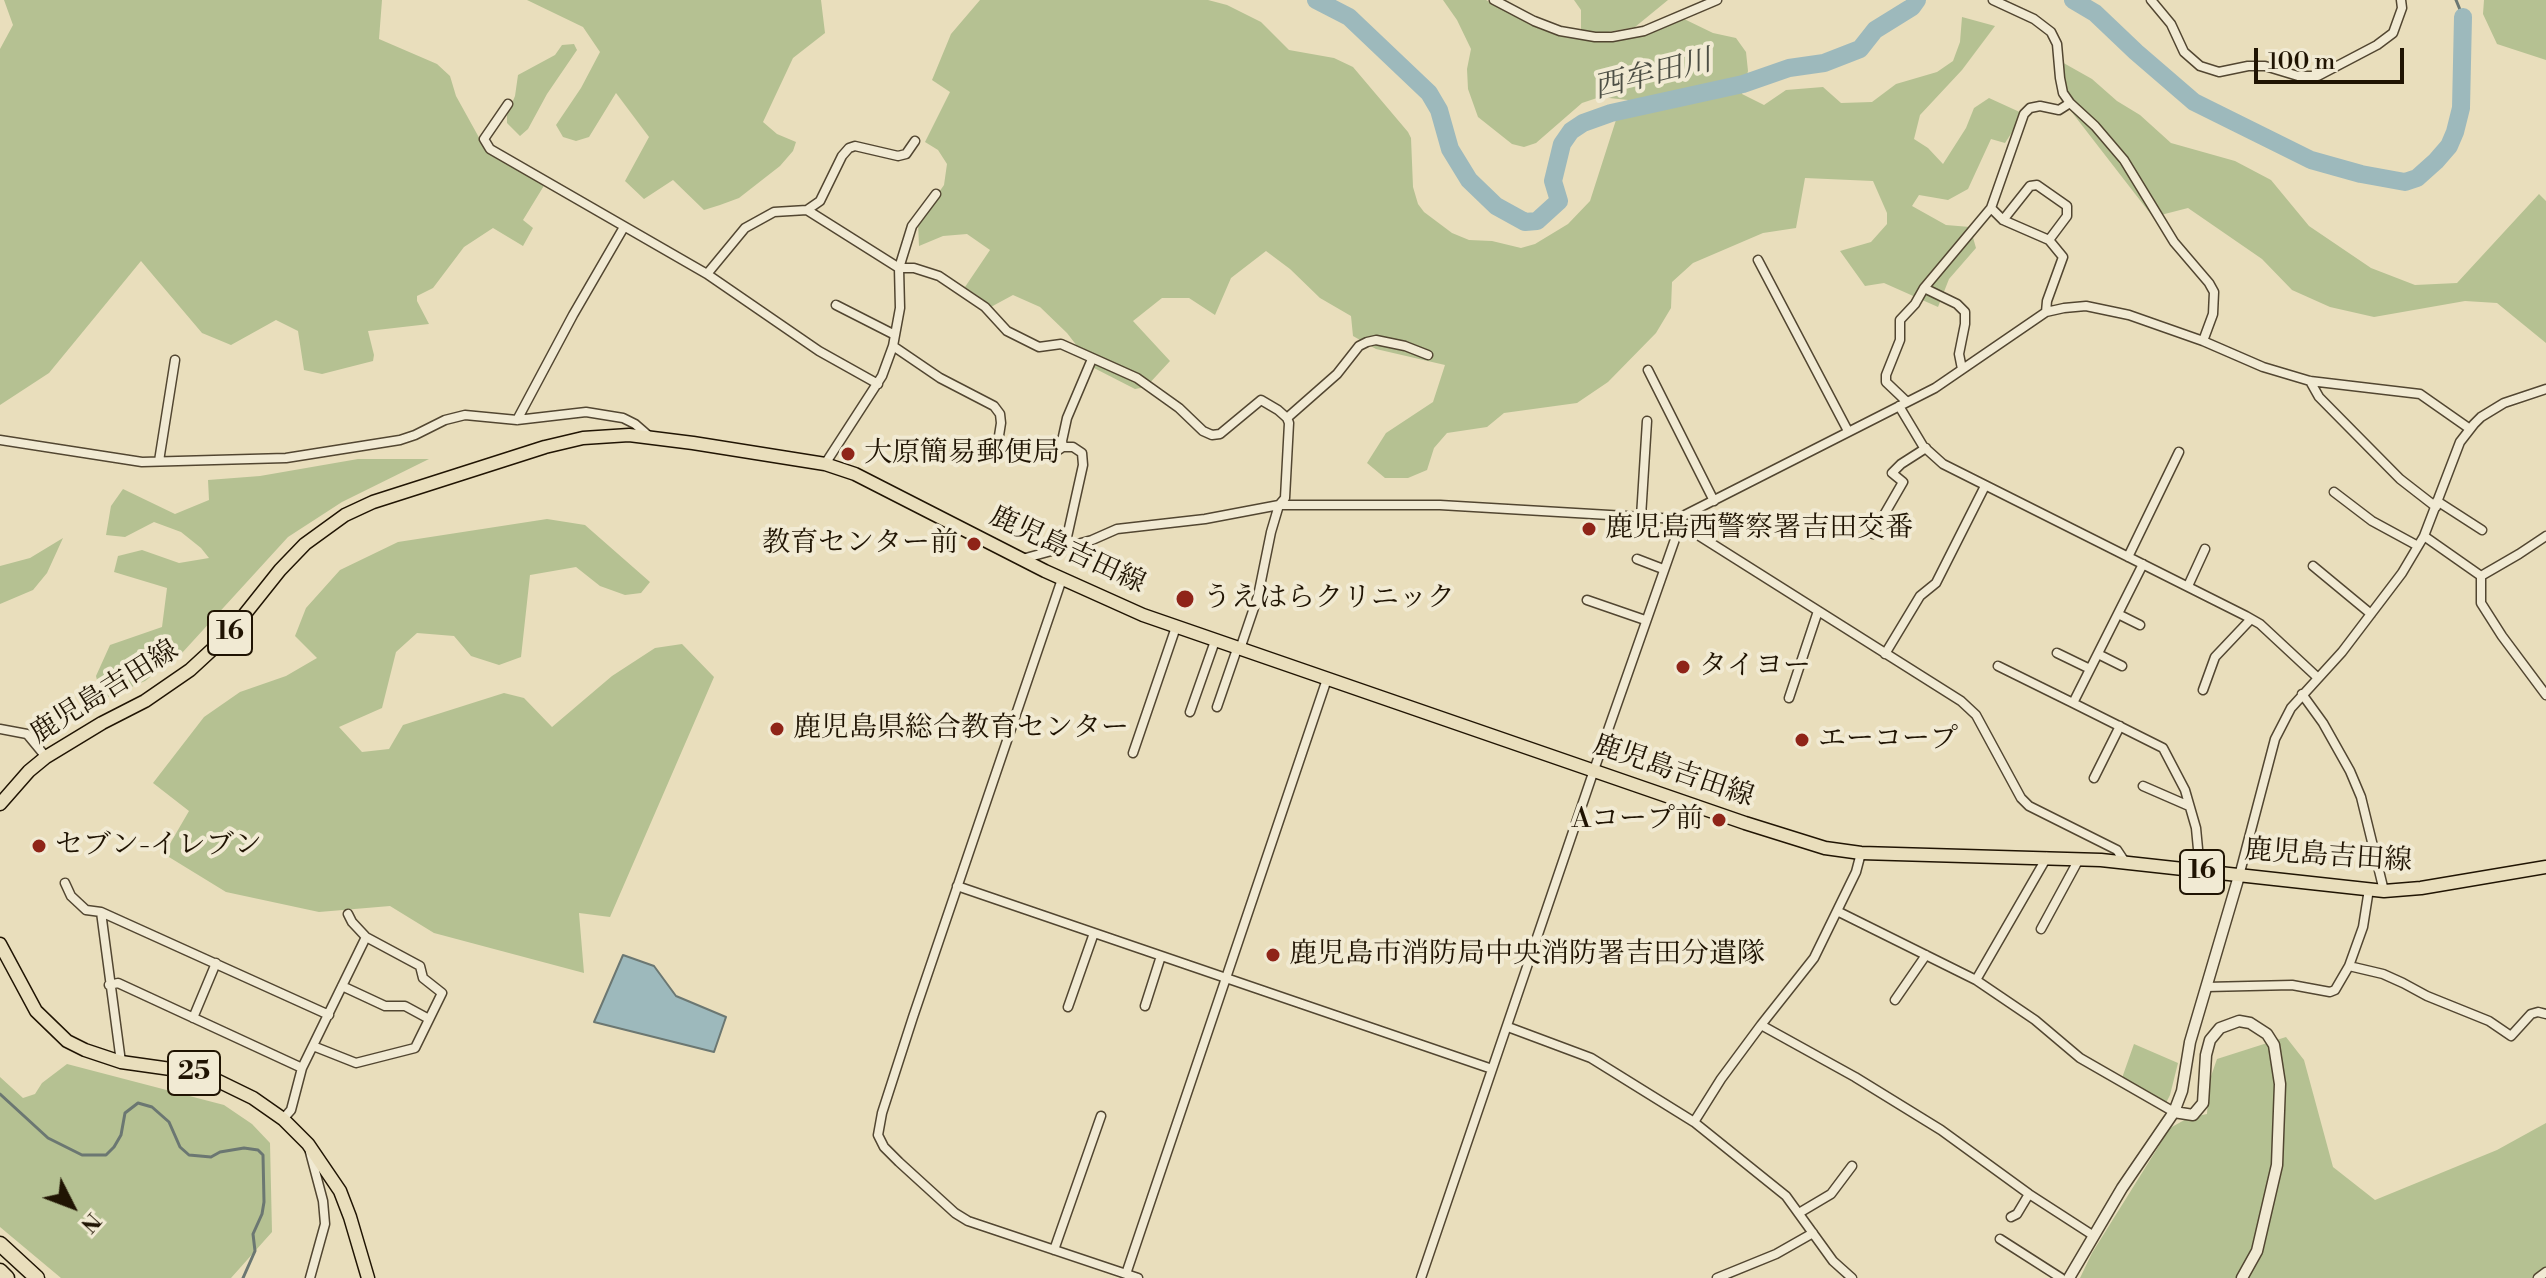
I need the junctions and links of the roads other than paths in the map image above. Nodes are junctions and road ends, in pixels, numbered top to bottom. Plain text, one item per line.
1 (1494, 0) edge
2 (1717, 0) edge
3 (1993, 0) edge
4 (2151, 0) edge
5 (2401, 0) edge
6 (2070, 103) junction
7 (508, 104) dead end
8 (915, 141) dead end
9 (936, 194) dead end
10 (1991, 208) junction
11 (807, 210) junction
12 (2003, 220) junction
13 (624, 227) junction
14 (2049, 240) junction
15 (1758, 260) dead end
16 (899, 268) junction
17 (707, 274) junction
18 (1924, 288) junction
19 (836, 305) dead end
20 (2046, 312) junction
21 (895, 335) junction
22 (2203, 341) junction
23 (893, 346) junction
24 (1428, 355) dead end
25 (1092, 359) junction
26 (175, 360) dead end
27 (1962, 369) junction
28 (1648, 370) dead end
29 (2310, 381) junction
30 (878, 384) junction
31 (2546, 389) edge
32 (1903, 404) junction
33 (1287, 418) junction
34 (517, 420) junction
35 (1647, 421) dead end
36 (2470, 429) junction
37 (1848, 431) junction
38 (650, 437) junction
39 (0, 440) edge
40 (1063, 447) junction
41 (1926, 448) junction
42 (2179, 452) dead end
43 (159, 461) junction
44 (825, 464) junction
45 (1985, 486) junction
46 (2334, 492) dead end
47 (1714, 501) junction
48 (2436, 504) junction
49 (1279, 505) junction
50 (1641, 517) junction
51 (1679, 522) junction
52 (2482, 530) dead end
53 (1873, 534) dead end
54 (2424, 536) junction
55 (2546, 536) edge
56 (1065, 546) junction
57 (2418, 546) junction
58 (2205, 549) dead end
59 (2128, 557) junction
60 (1021, 559) junction
61 (1637, 559) dead end
62 (2143, 564) junction
63 (2313, 566) dead end
64 (1663, 569) junction
65 (2481, 576) junction
66 (1062, 579) junction
67 (2188, 586) junction
68 (1587, 600) dead end
69 (1818, 611) junction
70 (2118, 614) junction
71 (2371, 614) junction
72 (2251, 619) junction
73 (1645, 620) junction
74 (2140, 625) dead end
75 (1176, 627) junction
76 (1215, 641) junction
77 (1238, 649) junction
78 (2057, 653) dead end
79 (1885, 654) junction
80 (2098, 654) junction
81 (1998, 666) dead end
82 (2122, 666) dead end
83 (2090, 669) junction
84 (2317, 677) junction
85 (1327, 679) junction
86 (2203, 690) dead end
87 (2302, 694) junction
88 (2546, 695) edge
89 (1789, 698) dead end
90 (2073, 703) junction
91 (1217, 707) dead end
92 (1190, 712) dead end
93 (2120, 726) junction
94 (0, 729) edge
95 (1133, 753) dead end
96 (46, 757) junction
97 (1594, 770) junction
98 (2094, 778) dead end
99 (2143, 786) dead end
100 (0, 804) edge
101 (2189, 806) junction
102 (1861, 853) junction
103 (2047, 857) junction
104 (2079, 859) junction
105 (2125, 862) junction
106 (2546, 867) edge
107 (2196, 872) junction
108 (2239, 876) junction
109 (65, 883) dead end
110 (957, 886) junction
111 (2369, 889) junction
112 (2384, 891) junction
113 (101, 912) junction
114 (1839, 912) junction
115 (348, 914) dead end
116 (2041, 929) dead end
117 (1094, 933) junction
118 (366, 937) junction
119 (0, 944) edge
120 (1926, 955) junction
121 (1161, 956) junction
122 (216, 963) junction
123 (2349, 966) junction
124 (1226, 978) junction
125 (1976, 980) junction
126 (109, 985) junction
127 (342, 986) junction
128 (2206, 987) junction
129 (1895, 1000) dead end
130 (1145, 1006) dead end
131 (1068, 1007) dead end
132 (2546, 1014) edge
133 (329, 1015) junction
134 (193, 1018) junction
135 (429, 1019) junction
136 (1761, 1025) junction
137 (1508, 1027) junction
138 (313, 1046) junction
139 (121, 1062) junction
140 (302, 1068) junction
141 (1492, 1069) junction
142 (2174, 1112) junction
143 (1101, 1116) dead end
144 (283, 1119) junction
145 (1694, 1122) junction
146 (308, 1144) junction
147 (1852, 1166) dead end
148 (2029, 1194) junction
149 (1799, 1213) junction
150 (2011, 1217) dead end
151 (1813, 1233) junction
152 (2094, 1236) junction
153 (2000, 1239) dead end
154 (0, 1244) edge
155 (1054, 1250) junction
156 (0, 1271) edge
157 (2546, 1272) edge
158 (1131, 1276) edge
159 (7, 1278) edge
160 (37, 1278) edge
161 (310, 1278) edge
162 (368, 1278) edge
163 (1421, 1278) edge
164 (1717, 1278) edge
165 (1852, 1278) edge
166 (2061, 1278) edge
167 (2069, 1278) edge
168 (2242, 1278) edge
169 (2538, 1278) edge

1 - 2 street
3 - 6 street
4 - 5 street
6 - 10 street
6 - 22 street
7 - 13 street
8 - 11 street
9 - 16 street
10 - 12 street
10 - 18 street
11 - 16 street
11 - 17 street
12 - 14 street
12 - 14 street
13 - 17 street
13 - 34 street
14 - 20 street
15 - 37 street
16 - 21 street
16 - 25 street
17 - 30 street
18 - 27 street
18 - 32 street
19 - 21 street
20 - 22 street
20 - 27 street
21 - 23 street
22 - 29 street
23 - 30 street
23 - 40 street
24 - 33 street
25 - 33 street
25 - 40 street
26 - 43 street
27 - 32 street
28 - 47 street
29 - 36 street
29 - 48 street
30 - 44 street
31 - 36 street
32 - 37 street
32 - 41 street
33 - 49 street
34 - 38 street
34 - 43 street
35 - 50 street
36 - 48 street
37 - 47 street
38 - 44 main road, 鹿児島吉田線 / 16
38 - 96 main road, 鹿児島吉田線 / 16
39 - 43 street
40 - 56 street
41 - 45 street
41 - 53 street
42 - 59 street
44 - 60 main road, 鹿児島吉田線 / 16
45 - 59 street
45 - 79 street
46 - 57 street
47 - 51 street
48 - 52 street
48 - 54 street
49 - 50 street
49 - 56 street
49 - 77 street
50 - 51 street
51 - 64 street
51 - 69 street
54 - 57 street
54 - 65 street
55 - 65 street
56 - 60 street
57 - 71 street
58 - 67 street
59 - 62 street
60 - 66 main road, 鹿児島吉田線 / 16
61 - 64 street
62 - 67 street
62 - 70 street
63 - 71 street
64 - 73 street
65 - 88 street
66 - 75 main road, 鹿児島吉田線 / 16
66 - 110 street
67 - 72 street
68 - 73 street
69 - 79 street
69 - 89 street
70 - 74 street
70 - 80 street
71 - 84 street
72 - 84 street
72 - 86 street
73 - 97 street
75 - 76 main road, 鹿児島吉田線 / 16
75 - 95 street
76 - 77 main road, 鹿児島吉田線 / 16
76 - 92 street
77 - 85 main road, 鹿児島吉田線 / 16
77 - 91 street
78 - 83 street
79 - 105 street
80 - 82 street
80 - 83 street
81 - 90 street
83 - 90 street
84 - 87 street
85 - 97 main road, 鹿児島吉田線 / 16
85 - 124 street
87 - 108 street
87 - 112 street
90 - 93 street
93 - 98 street
93 - 101 street
94 - 96 street
96 - 100 main road, 鹿児島吉田線 / 16
97 - 102 main road, 鹿児島吉田線 / 16
97 - 137 street
99 - 101 street
101 - 107 street
102 - 103 main road, 鹿児島吉田線 / 16
102 - 114 street
103 - 104 main road, 鹿児島吉田線 / 16
103 - 125 street
104 - 105 main road, 鹿児島吉田線 / 16
104 - 116 street
105 - 107 main road, 鹿児島吉田線 / 16
106 - 112 main road, 鹿児島吉田線 / 16
107 - 108 main road, 鹿児島吉田線 / 16
108 - 111 main road, 鹿児島吉田線 / 16
108 - 128 street
109 - 113 street
110 - 117 street
110 - 155 street
111 - 112 main road, 鹿児島吉田線 / 16
111 - 123 street
113 - 122 street
113 - 126 street
114 - 120 street
114 - 136 street
115 - 118 street
117 - 121 street
117 - 131 street
118 - 127 street
118 - 135 street
119 - 139 main road, 25
120 - 125 street
120 - 129 street
121 - 124 street
121 - 130 street
122 - 133 street
122 - 134 street
123 - 128 street
123 - 132 street
124 - 141 street
124 - 158 street
125 - 142 street
126 - 134 street
126 - 139 street
127 - 133 street
127 - 135 street
128 - 142 street
133 - 138 street
134 - 140 street
135 - 138 street
136 - 145 street
136 - 148 street
137 - 141 street
137 - 145 street
138 - 140 street
139 - 144 main road, 25
140 - 144 street
141 - 163 street
142 - 152 street
142 - 168 street
143 - 155 street
144 - 146 main road, 25
145 - 149 street
146 - 161 street
146 - 162 main road, 25
147 - 149 street
148 - 150 street
148 - 152 street
149 - 151 street
151 - 164 street
151 - 165 street
152 - 167 street
153 - 166 street
154 - 160 highway
155 - 158 street
156 - 159 highway
157 - 169 street

